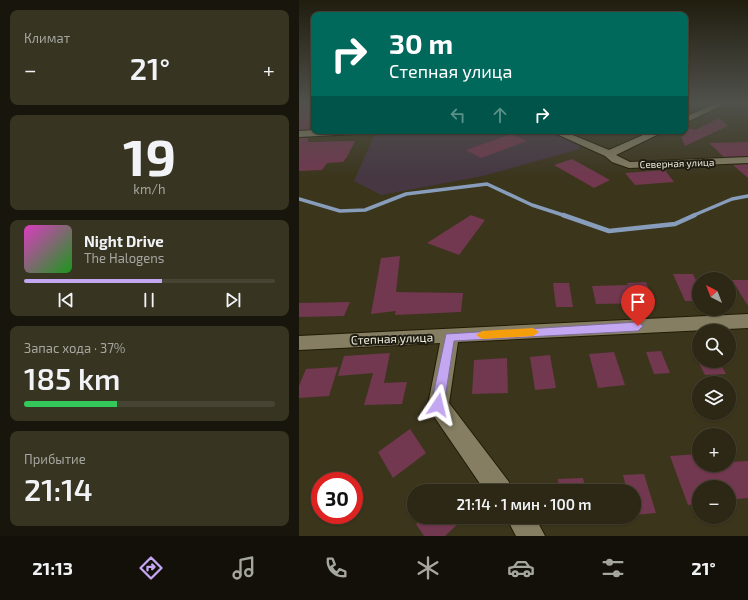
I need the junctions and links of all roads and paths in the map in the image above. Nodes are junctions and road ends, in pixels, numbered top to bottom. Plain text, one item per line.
1 (311, 133) edge
2 (299, 134) edge
3 (562, 134) edge
4 (653, 134) edge
5 (609, 154) junction
6 (748, 160) edge
7 (748, 320) edge
8 (449, 337) junction
9 (299, 343) edge
10 (495, 484) edge
11 (524, 524) edge
12 (532, 536) edge

1 - 2 street
3 - 5 street, Северная улица
4 - 5 street
5 - 6 street, Северная улица
7 - 8 street, Степная улица
8 - 9 street, Степная улица
8 - 10 street
11 - 12 street

